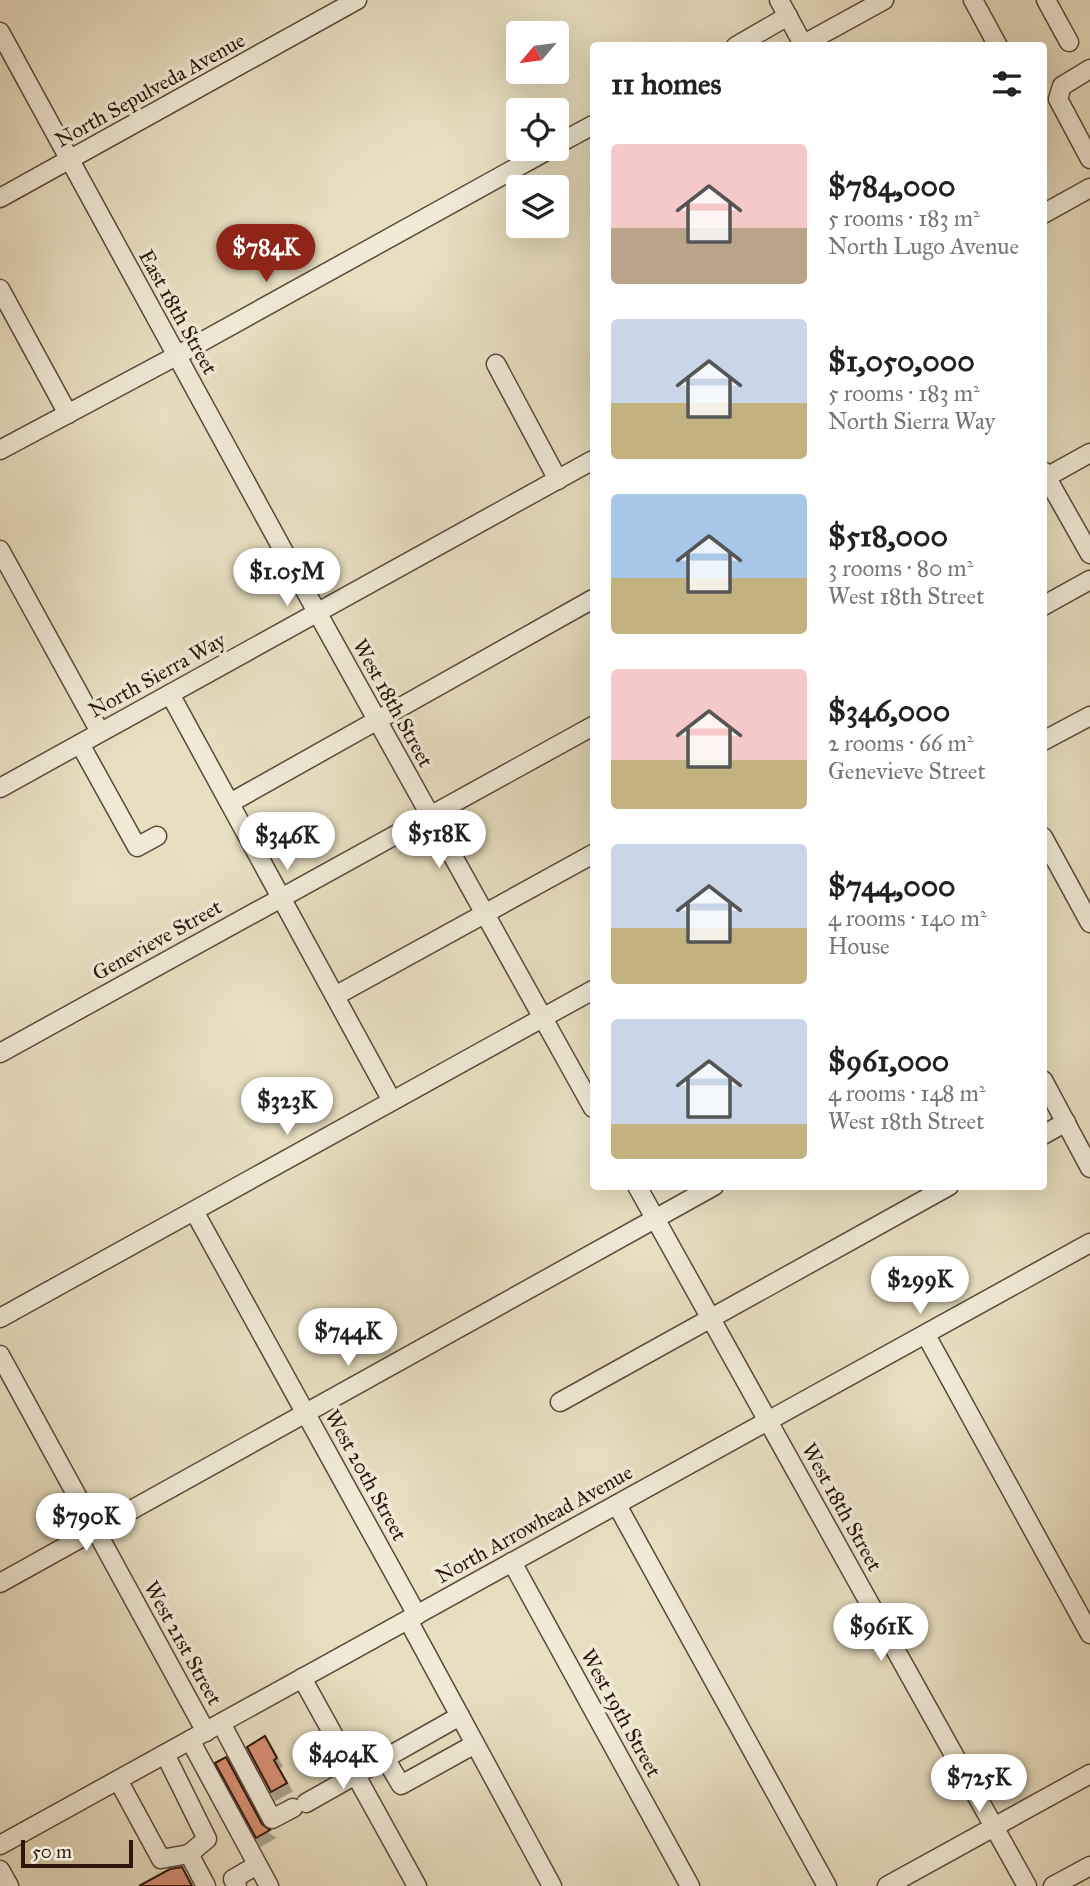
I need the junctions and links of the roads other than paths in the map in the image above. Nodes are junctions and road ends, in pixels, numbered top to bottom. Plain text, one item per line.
1 (357, 0) edge
2 (779, 0) edge
3 (884, 0) edge
4 (973, 0) edge
5 (1046, 0) edge
6 (788, 16) junction
7 (0, 32) edge
8 (743, 42) edge
9 (802, 42) edge
10 (809, 42) edge
11 (996, 42) edge
12 (1069, 42) dead end
13 (1090, 69) edge
14 (590, 126) edge
15 (569, 138) edge
16 (1090, 159) edge
17 (528, 161) edge
18 (69, 162) junction
19 (1090, 188) edge
20 (0, 198) edge
21 (1047, 212) edge
22 (0, 289) edge
23 (176, 356) junction
24 (496, 364) dead end
25 (68, 414) junction
26 (0, 450) edge
27 (1090, 453) edge
28 (590, 462) edge
29 (1047, 474) edge
30 (558, 480) junction
31 (1047, 480) edge
32 (0, 550) edge
33 (1090, 554) edge
34 (1090, 580) edge
35 (590, 601) edge
36 (1047, 604) edge
37 (318, 614) junction
38 (170, 694) junction
39 (1090, 716) edge
40 (376, 719) junction
41 (590, 728) edge
42 (100, 732) junction
43 (1047, 739) edge
44 (80, 744) junction
45 (0, 789) edge
46 (230, 803) junction
47 (430, 815) junction
48 (157, 836) dead end
49 (1047, 844) edge
50 (590, 856) edge
51 (281, 897) junction
52 (485, 912) junction
53 (1090, 923) edge
54 (590, 992) edge
55 (335, 996) junction
56 (543, 1018) junction
57 (0, 1053) edge
58 (1047, 1087) edge
59 (392, 1101) junction
60 (590, 1103) edge
61 (1066, 1122) junction
62 (1047, 1133) edge
63 (1090, 1168) edge
64 (639, 1190) edge
65 (707, 1190) edge
66 (942, 1190) edge
67 (194, 1211) junction
68 (655, 1219) junction
69 (1090, 1243) edge
70 (0, 1318) edge
71 (711, 1318) junction
72 (926, 1335) junction
73 (0, 1355) edge
74 (560, 1402) dead end
75 (306, 1413) junction
76 (768, 1421) junction
77 (617, 1505) junction
78 (95, 1530) junction
79 (513, 1562) junction
80 (0, 1583) edge
81 (413, 1617) junction
82 (1090, 1634) edge
83 (302, 1678) junction
84 (460, 1716) junction
85 (206, 1732) junction
86 (475, 1744) junction
87 (164, 1754) junction
88 (385, 1758) junction
89 (1090, 1774) edge
90 (356, 1775) junction
91 (118, 1780) junction
92 (995, 1827) junction
93 (0, 1845) edge
94 (189, 1854) junction
95 (257, 1865) junction
96 (1090, 1866) edge
97 (0, 1870) edge
98 (9, 1886) edge
99 (206, 1886) edge
100 (237, 1886) edge
101 (269, 1886) edge
102 (417, 1886) edge
103 (552, 1886) edge
104 (690, 1886) edge
105 (827, 1886) edge
106 (887, 1886) edge
107 (1027, 1886) edge
108 (1053, 1886) edge

1 - 18 street, North Sepulveda Avenue
2 - 6 street
3 - 10 street
4 - 11 street
5 - 12 street
6 - 8 street
6 - 9 street
7 - 18 street, East 18th Street
13 - 16 street
14 - 15 street
17 - 23 street
18 - 20 street, North Sepulveda Avenue
18 - 23 street, East 18th Street
19 - 21 street
22 - 25 street
23 - 25 street
23 - 37 street, East 18th Street
24 - 30 street
25 - 26 street
27 - 29 street
28 - 30 street, North Sierra Way
30 - 37 street, North Sierra Way
31 - 33 street
32 - 42 street
34 - 36 street
35 - 40 street
37 - 38 street, North Sierra Way
37 - 40 street, West 18th Street
38 - 42 street, North Sierra Way
38 - 46 street
39 - 43 street
40 - 46 street
40 - 47 street, West 18th Street
41 - 47 street, Genevieve Street
42 - 44 street, North Sierra Way
44 - 45 street, North Sierra Way
44 - 48 street
46 - 51 street
47 - 51 street, Genevieve Street
47 - 52 street, West 18th Street
49 - 53 street
50 - 52 street
51 - 55 street
51 - 57 street, Genevieve Street
52 - 55 street
52 - 56 street, West 18th Street
54 - 56 street
55 - 59 street
56 - 59 street
56 - 60 street, West 18th Street
58 - 61 street
59 - 67 street
61 - 62 street
61 - 63 street
64 - 68 street, West 18th Street
65 - 68 street
66 - 71 street
67 - 70 street
67 - 75 street, West 20th Street
68 - 71 street, West 18th Street
68 - 75 street
69 - 72 street, North Arrowhead Avenue
71 - 74 street
71 - 76 street, West 18th Street
72 - 76 street, North Arrowhead Avenue
72 - 82 street
73 - 78 street, West 21st Street
75 - 78 street
75 - 81 street, West 20th Street
76 - 77 street, North Arrowhead Avenue
76 - 92 street, West 18th Street
77 - 79 street, North Arrowhead Avenue
77 - 105 street
78 - 80 street
78 - 85 street, West 21st Street
79 - 81 street, North Arrowhead Avenue
79 - 104 street, West 19th Street
81 - 83 street, North Arrowhead Avenue
81 - 84 street, West 20th Street
83 - 85 street, North Arrowhead Avenue
83 - 90 street
84 - 86 street, West 20th Street
84 - 88 street
85 - 87 street, North Arrowhead Avenue
85 - 90 street
85 - 95 street
86 - 88 street
86 - 103 street, West 20th Street
87 - 91 street, North Arrowhead Avenue
87 - 94 street
88 - 90 street
89 - 92 street
90 - 102 street
91 - 93 street, North Arrowhead Avenue
91 - 94 street
92 - 106 street
92 - 107 street, West 18th Street
94 - 99 street
95 - 100 street
95 - 101 street
96 - 108 street
97 - 98 street

